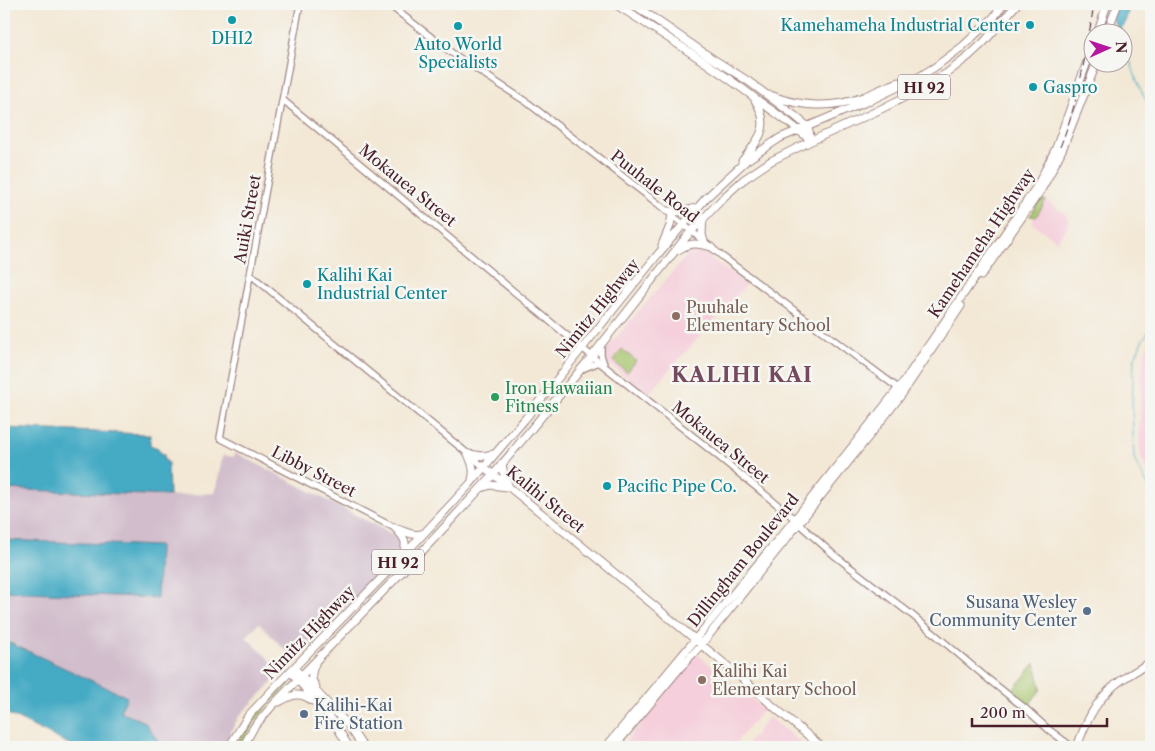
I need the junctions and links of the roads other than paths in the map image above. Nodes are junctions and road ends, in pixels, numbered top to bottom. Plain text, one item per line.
1 (300, 4) edge
2 (388, 4) edge
3 (633, 4) edge
4 (1004, 4) edge
5 (1017, 4) edge
6 (1118, 4) edge
7 (619, 5) edge
8 (1105, 6) edge
9 (1101, 22) edge
10 (1111, 22) edge
11 (1083, 72) edge
12 (1093, 72) edge
13 (917, 78) junction
14 (761, 91) junction
15 (752, 95) junction
16 (283, 100) junction
17 (807, 126) junction
18 (799, 130) junction
19 (811, 141) junction
20 (733, 172) junction
21 (699, 207) junction
22 (669, 213) junction
23 (703, 217) junction
24 (684, 225) junction
25 (691, 231) junction
26 (704, 242) junction
27 (711, 247) junction
28 (659, 253) junction
29 (674, 253) junction
30 (251, 275) junction
31 (601, 343) junction
32 (583, 348) junction
33 (592, 356) junction
34 (599, 362) junction
35 (605, 366) junction
36 (580, 370) junction
37 (900, 391) junction
38 (220, 438) joint
39 (468, 454) junction
40 (495, 454) junction
41 (502, 463) junction
42 (484, 468) junction
43 (493, 474) junction
44 (470, 484) junction
45 (510, 488) junction
46 (480, 489) junction
47 (797, 522) junction
48 (395, 528) junction
49 (426, 532) junction
50 (401, 558) junction
51 (698, 642) junction
52 (316, 662) junction
53 (1151, 662) edge
54 (292, 670) junction
55 (299, 678) junction
56 (324, 705) junction
57 (272, 706) junction
58 (228, 747) edge
59 (243, 747) edge
60 (349, 747) edge
61 (363, 747) edge
62 (606, 747) edge
63 (614, 747) edge
64 (822, 747) edge
65 (1072, 747) edge
66 (1076, 747) edge

1 - 16 street, Auiki Street
2 - 22 street, Puuhale Road
3 - 14 main road
4 - 13 main road, Nimitz Highway / HI 92
5 - 19 main road, Nimitz Highway / HI 92
6 - 10 main road
7 - 15 main road
8 - 9 main road
11 - 37 main road, Kamehameha Highway
12 - 37 main road, Kamehameha Highway
13 - 14 main road
13 - 17 main road, Nimitz Highway / HI 92
14 - 17 main road
15 - 18 main road
15 - 20 main road
16 - 30 street, Auiki Street
16 - 32 street, Mokauea Street
17 - 18 main road, Nimitz Highway / HI 92
17 - 19 main road
18 - 19 main road
18 - 20 main road, Nimitz Highway / HI 92
19 - 23 main road, Nimitz Highway / HI 92
20 - 21 main road, Nimitz Highway / HI 92
21 - 22 main road
21 - 24 main road, Nimitz Highway / HI 92
22 - 24 street, Puuhale Road
22 - 28 main road
23 - 25 main road, Nimitz Highway / HI 92
23 - 26 main road
24 - 25 street, Puuhale Road
24 - 28 main road, Nimitz Highway / HI 92
25 - 26 street, Puuhale Road
25 - 29 main road, Nimitz Highway / HI 92
26 - 27 street, Puuhale Road
27 - 29 main road
27 - 37 street, Puuhale Road
28 - 32 main road, Nimitz Highway / HI 92
29 - 31 main road, Nimitz Highway / HI 92
30 - 38 street, Auiki Street
30 - 39 street, Kalihi Street
31 - 33 main road, Nimitz Highway / HI 92
31 - 35 street
32 - 33 street, Mokauea Street
32 - 40 main road, Nimitz Highway / HI 92
33 - 34 street, Mokauea Street
33 - 36 main road, Nimitz Highway / HI 92
34 - 35 street, Mokauea Street
34 - 36 street
35 - 47 street, Mokauea Street
36 - 41 main road, Nimitz Highway / HI 92
37 - 47 main road, Dillingham Boulevard
38 - 48 street, Libby Street
39 - 40 main road
39 - 42 street, Kalihi Street
39 - 44 main road
40 - 42 main road, Nimitz Highway / HI 92
41 - 43 main road, Nimitz Highway / HI 92
41 - 45 main road
42 - 43 main road, Kalihi Street
42 - 44 main road, Nimitz Highway / HI 92
43 - 45 main road, Kalihi Street
43 - 46 main road, Nimitz Highway / HI 92
44 - 49 main road, Nimitz Highway / HI 92
45 - 46 main road
45 - 51 main road, Kalihi Street
46 - 52 main road, Nimitz Highway / HI 92
47 - 51 main road, Dillingham Boulevard
47 - 65 street, Mokauea Street
48 - 49 main road
48 - 50 main road
49 - 50 main road, Nimitz Highway / HI 92
50 - 54 main road, Nimitz Highway / HI 92
51 - 62 main road, Dillingham Boulevard
51 - 63 main road, Dillingham Boulevard
51 - 64 main road, Kalihi Street
52 - 55 main road, Nimitz Highway / HI 92
52 - 56 main road
53 - 66 main road
54 - 55 main road
54 - 58 main road, Nimitz Highway / HI 92
55 - 56 main road
55 - 57 main road, Nimitz Highway / HI 92
56 - 57 main road
56 - 60 main road
56 - 61 main road
57 - 59 main road, Nimitz Highway / HI 92

